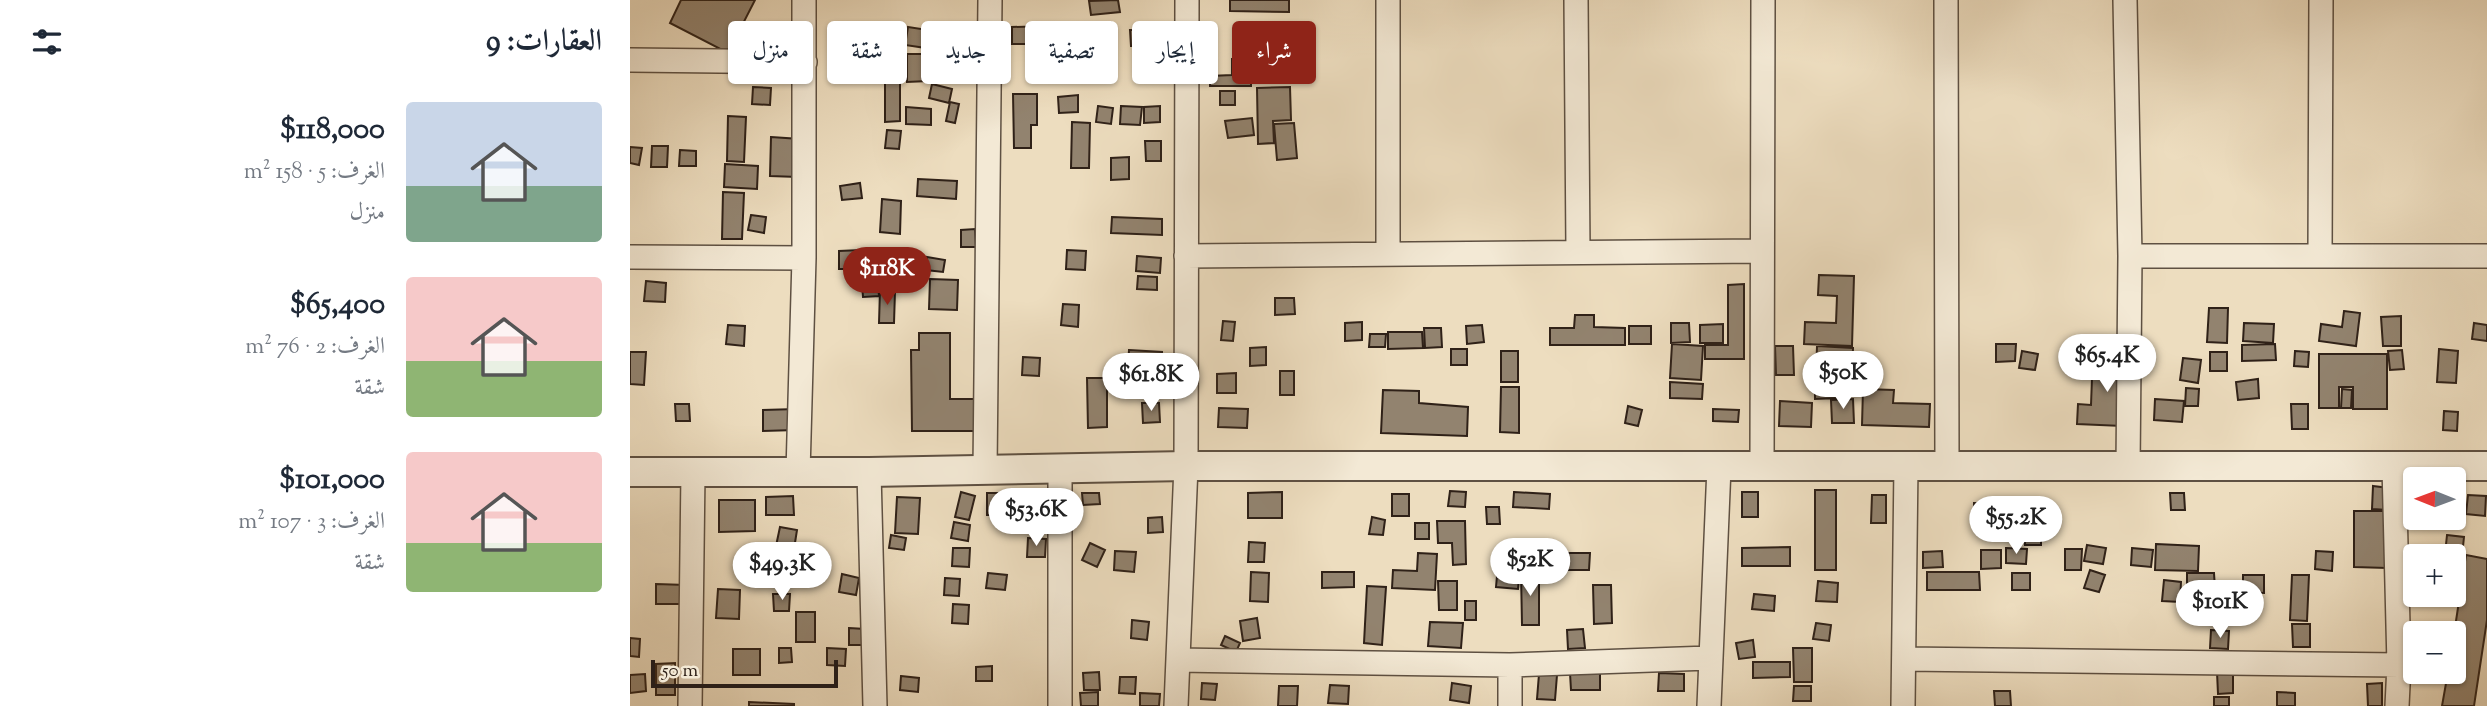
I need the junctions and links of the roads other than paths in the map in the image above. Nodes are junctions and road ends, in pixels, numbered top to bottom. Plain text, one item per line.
1 (804, 0) edge
2 (990, 0) edge
3 (1187, 0) edge
4 (1388, 0) edge
5 (1576, 0) edge
6 (1763, 0) edge
7 (1946, 0) edge
8 (2125, 0) edge
9 (2321, 0) edge
10 (804, 21) edge
11 (630, 60) edge
12 (728, 61) edge
13 (805, 84) edge
14 (1578, 251) junction
15 (1762, 251) junction
16 (1388, 253) junction
17 (2320, 254) junction
18 (1186, 256) junction
19 (2130, 256) junction
20 (2487, 256) edge
21 (630, 257) edge
22 (804, 258) junction
23 (1947, 465) junction
24 (1186, 466) junction
25 (1906, 466) junction
26 (2394, 466) junction
27 (2487, 466) edge
28 (1718, 467) junction
29 (1762, 467) junction
30 (2128, 467) junction
31 (1060, 468) junction
32 (985, 470) junction
33 (630, 472) edge
34 (798, 472) junction
35 (869, 472) junction
36 (693, 473) junction
37 (1709, 658) junction
38 (1904, 659) junction
39 (1178, 660) junction
40 (1510, 665) junction
41 (2399, 665) junction
42 (690, 706) edge
43 (875, 706) edge
44 (1060, 706) edge
45 (1176, 706) edge
46 (1510, 706) edge
47 (1709, 706) edge
48 (1903, 706) edge
49 (2397, 706) edge

1 - 10 street
2 - 32 street
3 - 18 street
4 - 16 street
5 - 14 street
6 - 15 street
7 - 23 street
8 - 19 street
9 - 17 street
11 - 12 street
13 - 22 street
14 - 15 street
14 - 16 street
15 - 29 street
16 - 18 street
17 - 19 street
17 - 20 street
18 - 24 street
19 - 30 street
21 - 22 street
22 - 34 street
23 - 25 street
23 - 30 street
24 - 28 street
24 - 31 street
24 - 39 street
25 - 29 street
25 - 38 street
26 - 27 street
26 - 30 street
26 - 41 street
28 - 29 street
28 - 37 street
31 - 32 street
31 - 44 street
32 - 35 street
33 - 36 street
34 - 35 street
34 - 36 street
35 - 43 street
36 - 42 street
37 - 40 street
37 - 47 street
38 - 41 street
38 - 48 street
39 - 40 street
39 - 45 street
40 - 46 street
41 - 49 street

